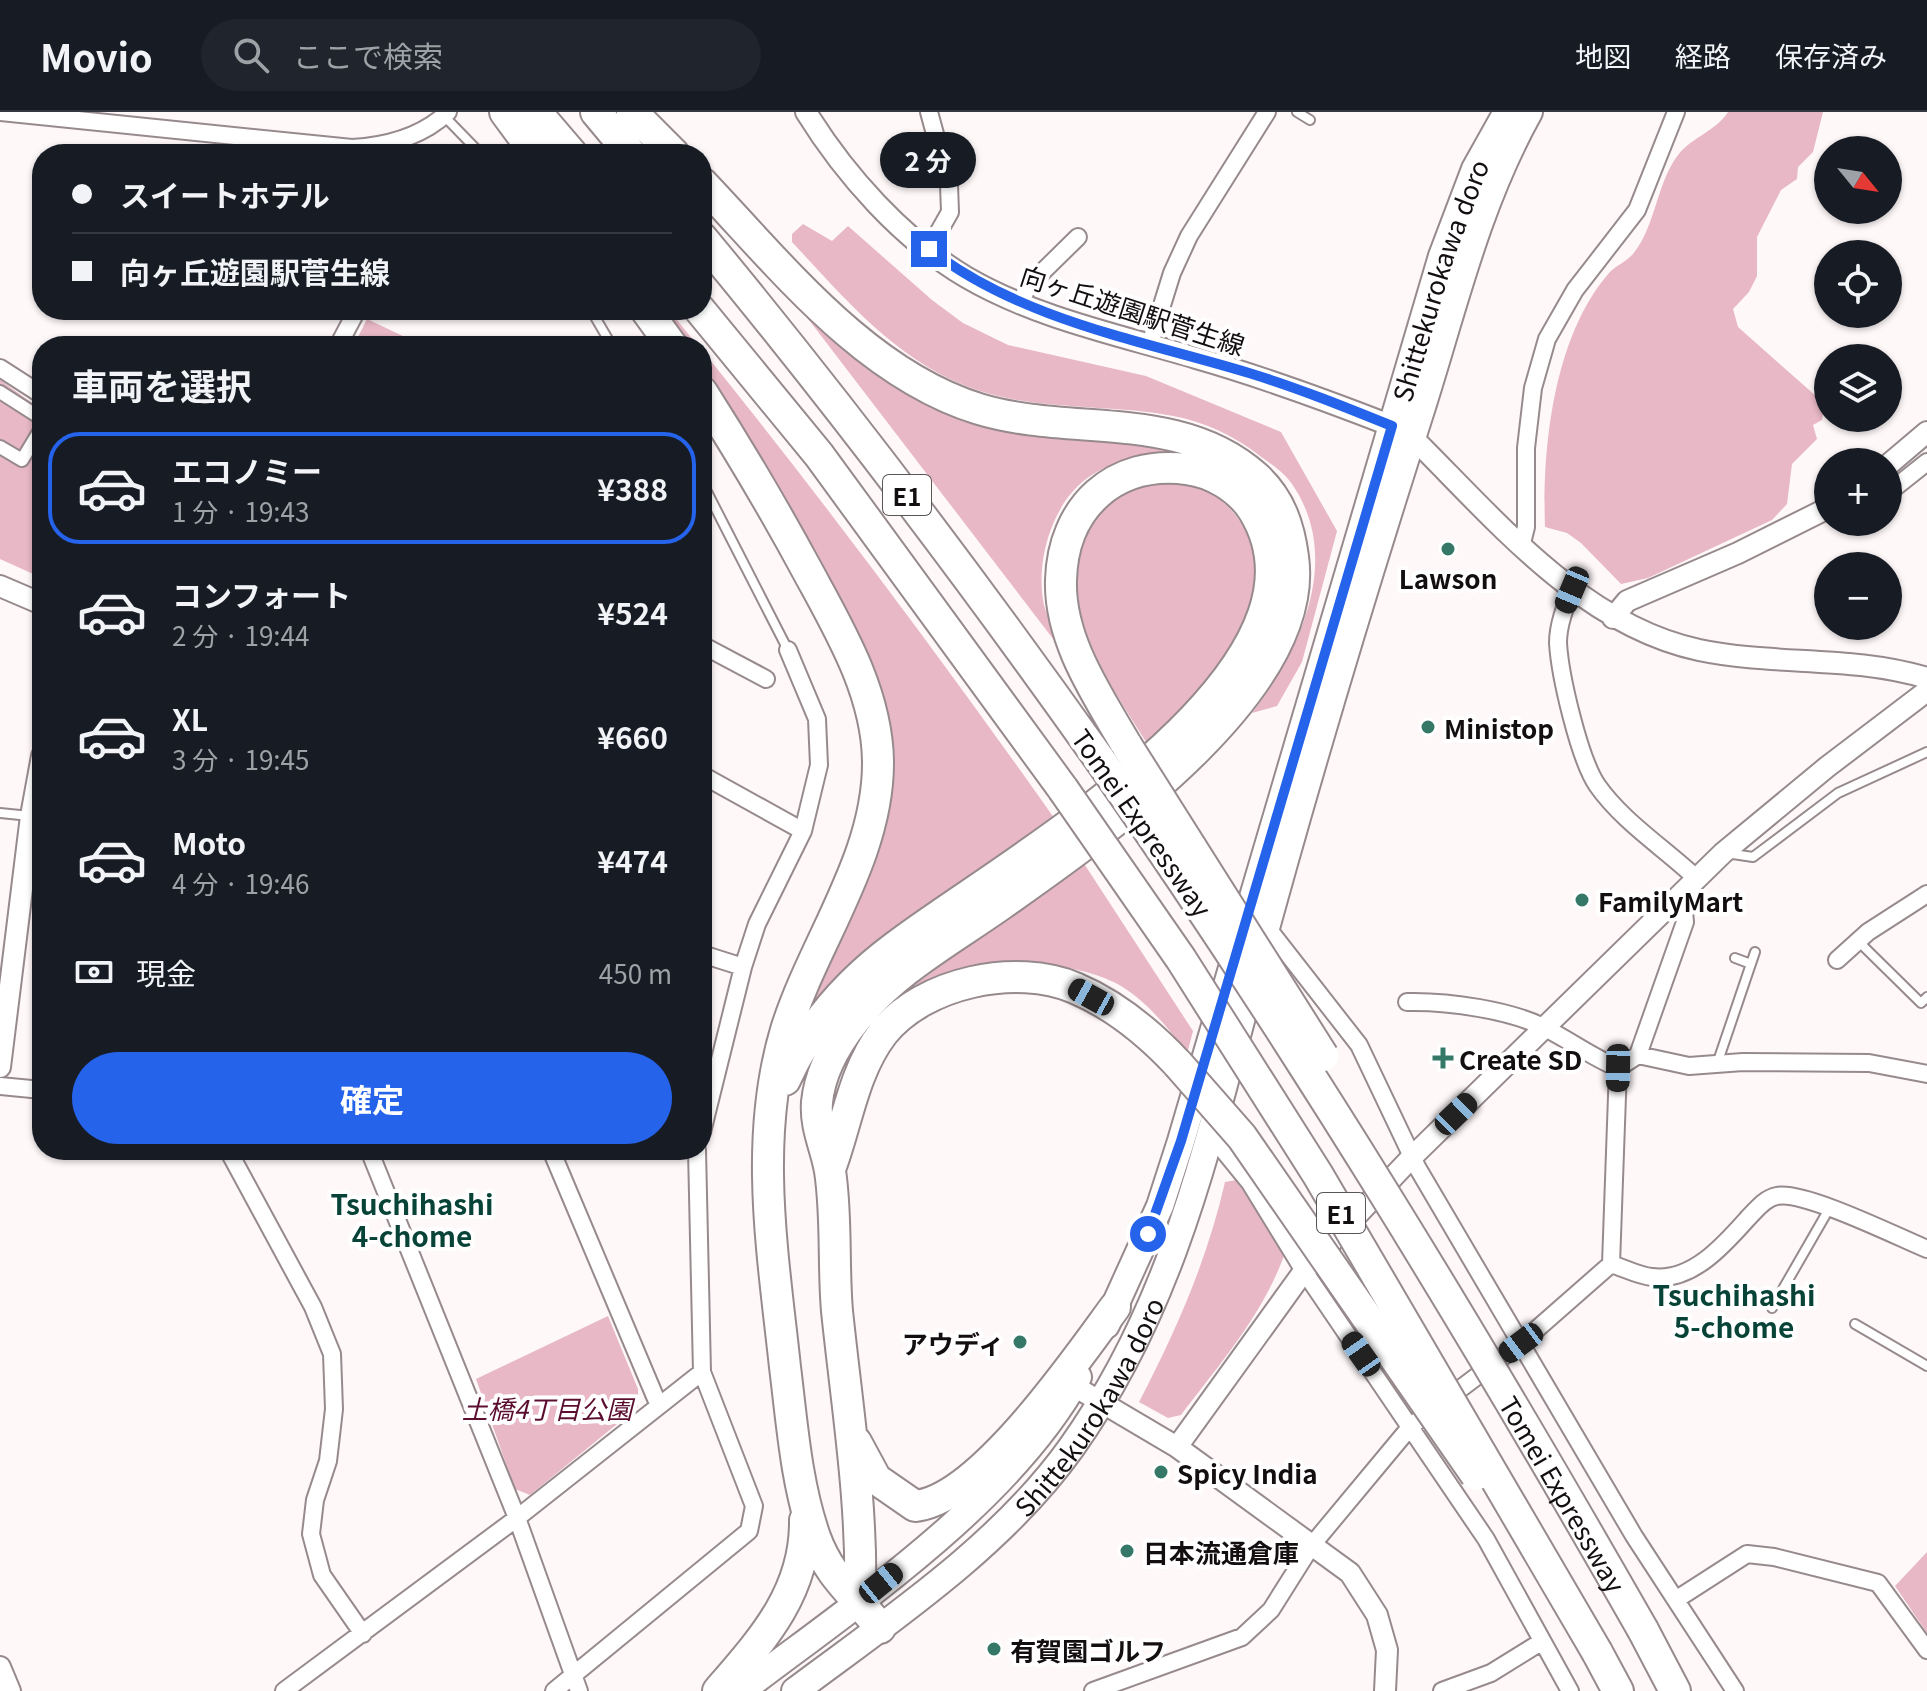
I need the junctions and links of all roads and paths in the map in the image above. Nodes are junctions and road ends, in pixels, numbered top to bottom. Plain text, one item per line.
1 (0, 112) edge
2 (505, 112) edge
3 (536, 112) edge
4 (596, 112) edge
5 (632, 112) edge
6 (806, 112) edge
7 (929, 112) edge
8 (1267, 112) edge
9 (1297, 112) edge
10 (1507, 112) edge
11 (1529, 112) edge
12 (1676, 112) edge
13 (445, 113) edge
14 (1310, 120) dead end
15 (313, 144) edge
16 (389, 144) edge
17 (472, 144) edge
18 (529, 144) edge
19 (563, 144) edge
20 (623, 144) edge
21 (664, 144) edge
22 (712, 193) edge
23 (1078, 237) dead end
24 (929, 249) junction
25 (712, 250) edge
26 (1021, 304) junction
27 (708, 320) edge
28 (1150, 344) junction
29 (0, 368) edge
30 (32, 389) edge
31 (0, 392) edge
32 (712, 409) edge
33 (32, 413) edge
34 (1402, 431) junction
35 (1927, 432) edge
36 (32, 444) edge
37 (0, 447) edge
38 (1902, 453) edge
39 (1927, 462) edge
40 (1902, 482) edge
41 (712, 502) edge
42 (1814, 515) edge
43 (1522, 543) junction
44 (0, 586) edge
45 (1572, 590) junction
46 (32, 600) edge
47 (1613, 618) junction
48 (712, 650) edge
49 (788, 650) joint
50 (1927, 678) edge
51 (766, 679) dead end
52 (1927, 691) edge
53 (1927, 752) edge
54 (1114, 753) junction
55 (712, 781) edge
56 (32, 811) edge
57 (0, 813) edge
58 (31, 816) junction
59 (803, 831) junction
60 (1723, 853) junction
61 (1689, 884) junction
62 (1927, 894) edge
63 (1266, 926) junction
64 (1858, 941) junction
65 (1755, 952) dead end
66 (712, 957) edge
67 (1735, 958) dead end
68 (1837, 960) dead end
69 (1751, 964) junction
70 (743, 967) junction
71 (1927, 997) edge
72 (1407, 1002) dead end
73 (1544, 1027) junction
74 (1638, 1055) junction
75 (1717, 1064) junction
76 (0, 1067) edge
77 (1618, 1068) junction
78 (1927, 1074) edge
79 (0, 1086) edge
80 (32, 1089) edge
81 (712, 1092) edge
82 (769, 1123) junction
83 (1210, 1134) junction
84 (1412, 1157) junction
85 (233, 1160) edge
86 (373, 1160) edge
87 (555, 1160) edge
88 (697, 1160) edge
89 (830, 1169) junction
90 (1829, 1209) junction
91 (1927, 1249) edge
92 (1611, 1264) junction
93 (1304, 1271) junction
94 (1115, 1307) joint
95 (1772, 1308) dead end
96 (1855, 1324) dead end
97 (1521, 1343) junction
98 (1927, 1366) edge
99 (702, 1372) junction
100 (1067, 1383) junction
101 (1099, 1402) junction
102 (659, 1406) junction
103 (1411, 1426) junction
104 (850, 1429) junction
105 (1177, 1447) junction
106 (805, 1496) junction
107 (517, 1518) junction
108 (1312, 1545) junction
109 (1677, 1599) junction
110 (860, 1601) junction
111 (880, 1628) junction
112 (363, 1634) junction
113 (1541, 1642) junction
114 (1927, 1650) edge
115 (1597, 1652) junction
116 (0, 1667) edge
117 (576, 1684) edge
118 (10, 1691) edge
119 (284, 1691) edge
120 (554, 1691) edge
121 (718, 1691) edge
122 (741, 1691) edge
123 (795, 1691) edge
124 (1093, 1691) edge
125 (1385, 1691) edge
126 (1442, 1691) edge
127 (1570, 1691) edge
128 (1618, 1691) edge
129 (1675, 1691) edge
130 (1735, 1691) edge

1 - 15 street
2 - 18 highway
3 - 19 highway
4 - 20 highway
5 - 21 highway
6 - 24 street, 向ヶ丘遊園駅菅生線
7 - 24 street
8 - 28 street
9 - 14 lane
10 - 34 main road, Shittekurokawa doro
11 - 34 main road, Shittekurokawa doro
12 - 43 street
13 - 16 street
13 - 17 lane
22 - 89 highway
23 - 26 street
24 - 26 street, 向ヶ丘遊園駅菅生線
25 - 54 highway, Tomei Expressway / E1
26 - 28 street, 向ヶ丘遊園駅菅生線
27 - 115 highway, Tomei Expressway / E1, bridge
28 - 34 street, 向ヶ丘遊園駅菅生線
29 - 30 street
31 - 33 street
32 - 82 highway
34 - 43 street
34 - 63 main road, Shittekurokawa doro
34 - 94 main road, Shittekurokawa doro
35 - 38 street
36 - 37 street
39 - 40 street
41 - 49 lane
42 - 47 street
43 - 45 street
44 - 46 street
45 - 47 street
45 - 61 street
47 - 50 street
48 - 51 street
49 - 59 street
52 - 60 street
53 - 60 lane
54 - 82 highway
54 - 129 highway, Tomei Expressway / E1, bridge
55 - 59 street
56 - 58 street
57 - 58 lane
58 - 76 street
59 - 70 street
60 - 61 street
61 - 73 street
61 - 74 street
62 - 64 street
63 - 83 main road, Shittekurokawa doro
63 - 84 street
64 - 68 street
64 - 71 lane
65 - 69 lane
66 - 70 street
67 - 69 lane
69 - 75 lane
70 - 81 street
72 - 73 street
73 - 77 street
73 - 84 street
74 - 75 street
74 - 77 street
75 - 78 street
77 - 92 street
79 - 80 street
82 - 106 highway
83 - 93 street
83 - 101 main road, Shittekurokawa doro
84 - 93 street
84 - 97 street
85 - 112 street
86 - 107 street
87 - 102 street
88 - 99 street
89 - 104 highway
89 - 115 highway, bridge
90 - 91 street
90 - 92 street
90 - 95 lane
92 - 97 street
93 - 103 street
93 - 105 street
94 - 100 highway
96 - 98 lane
97 - 103 street
97 - 109 street
99 - 102 street
99 - 117 street
100 - 101 street
100 - 104 highway
100 - 110 main road, Shittekurokawa doro
101 - 105 street
101 - 111 main road, Shittekurokawa doro
102 - 107 street
103 - 108 street
103 - 113 street
104 - 110 highway
105 - 108 street
106 - 110 highway
106 - 121 highway
107 - 112 street
107 - 117 street
108 - 124 street
108 - 125 street
109 - 114 street
109 - 130 street
110 - 111 highway
110 - 122 main road, Shittekurokawa doro
111 - 123 main road, Shittekurokawa doro
112 - 119 street
113 - 126 street
113 - 127 street
115 - 128 highway, Tomei Expressway / E1
116 - 118 street
117 - 120 street

